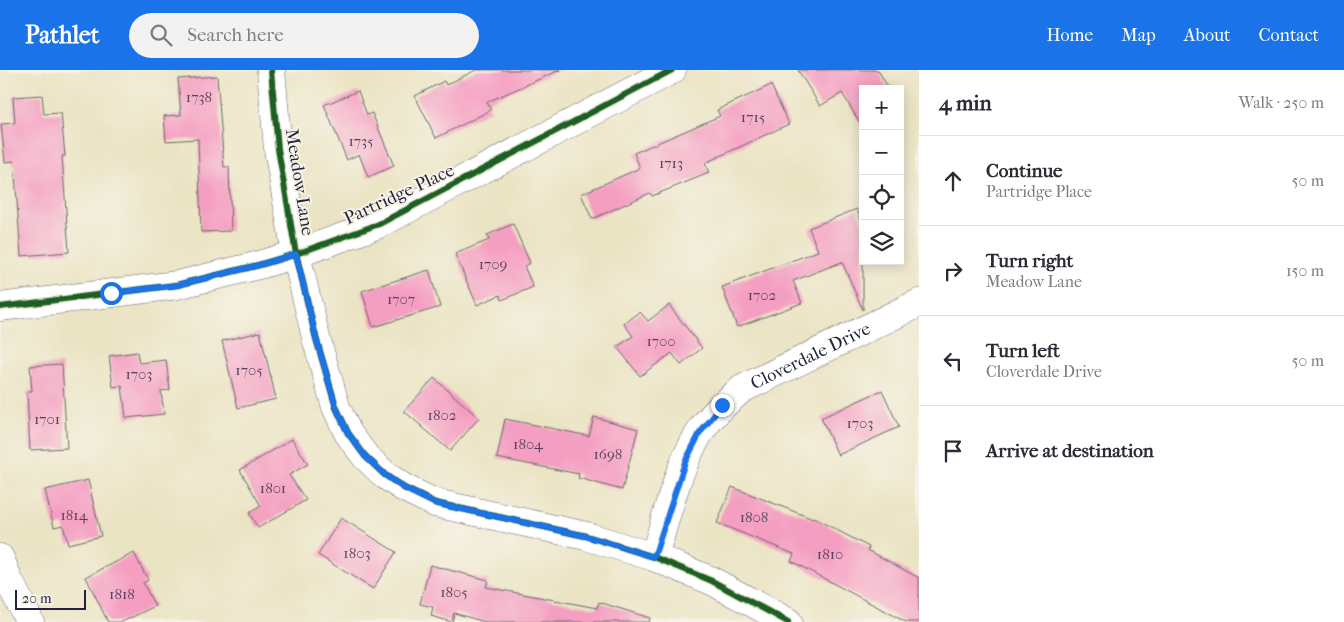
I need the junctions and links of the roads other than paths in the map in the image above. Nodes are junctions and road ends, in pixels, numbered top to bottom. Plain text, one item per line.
1 (271, 70) edge
2 (672, 70) edge
3 (296, 254) junction
4 (919, 303) edge
5 (0, 307) edge
6 (654, 557) junction
7 (0, 558) edge
8 (30, 622) edge
9 (788, 622) edge

1 - 3 street, Meadow Lane
2 - 3 street, Partridge Place
3 - 5 street, Partridge Place
3 - 6 street, Meadow Lane
4 - 6 street, Cloverdale Drive
6 - 9 street, Meadow Lane
7 - 8 street

